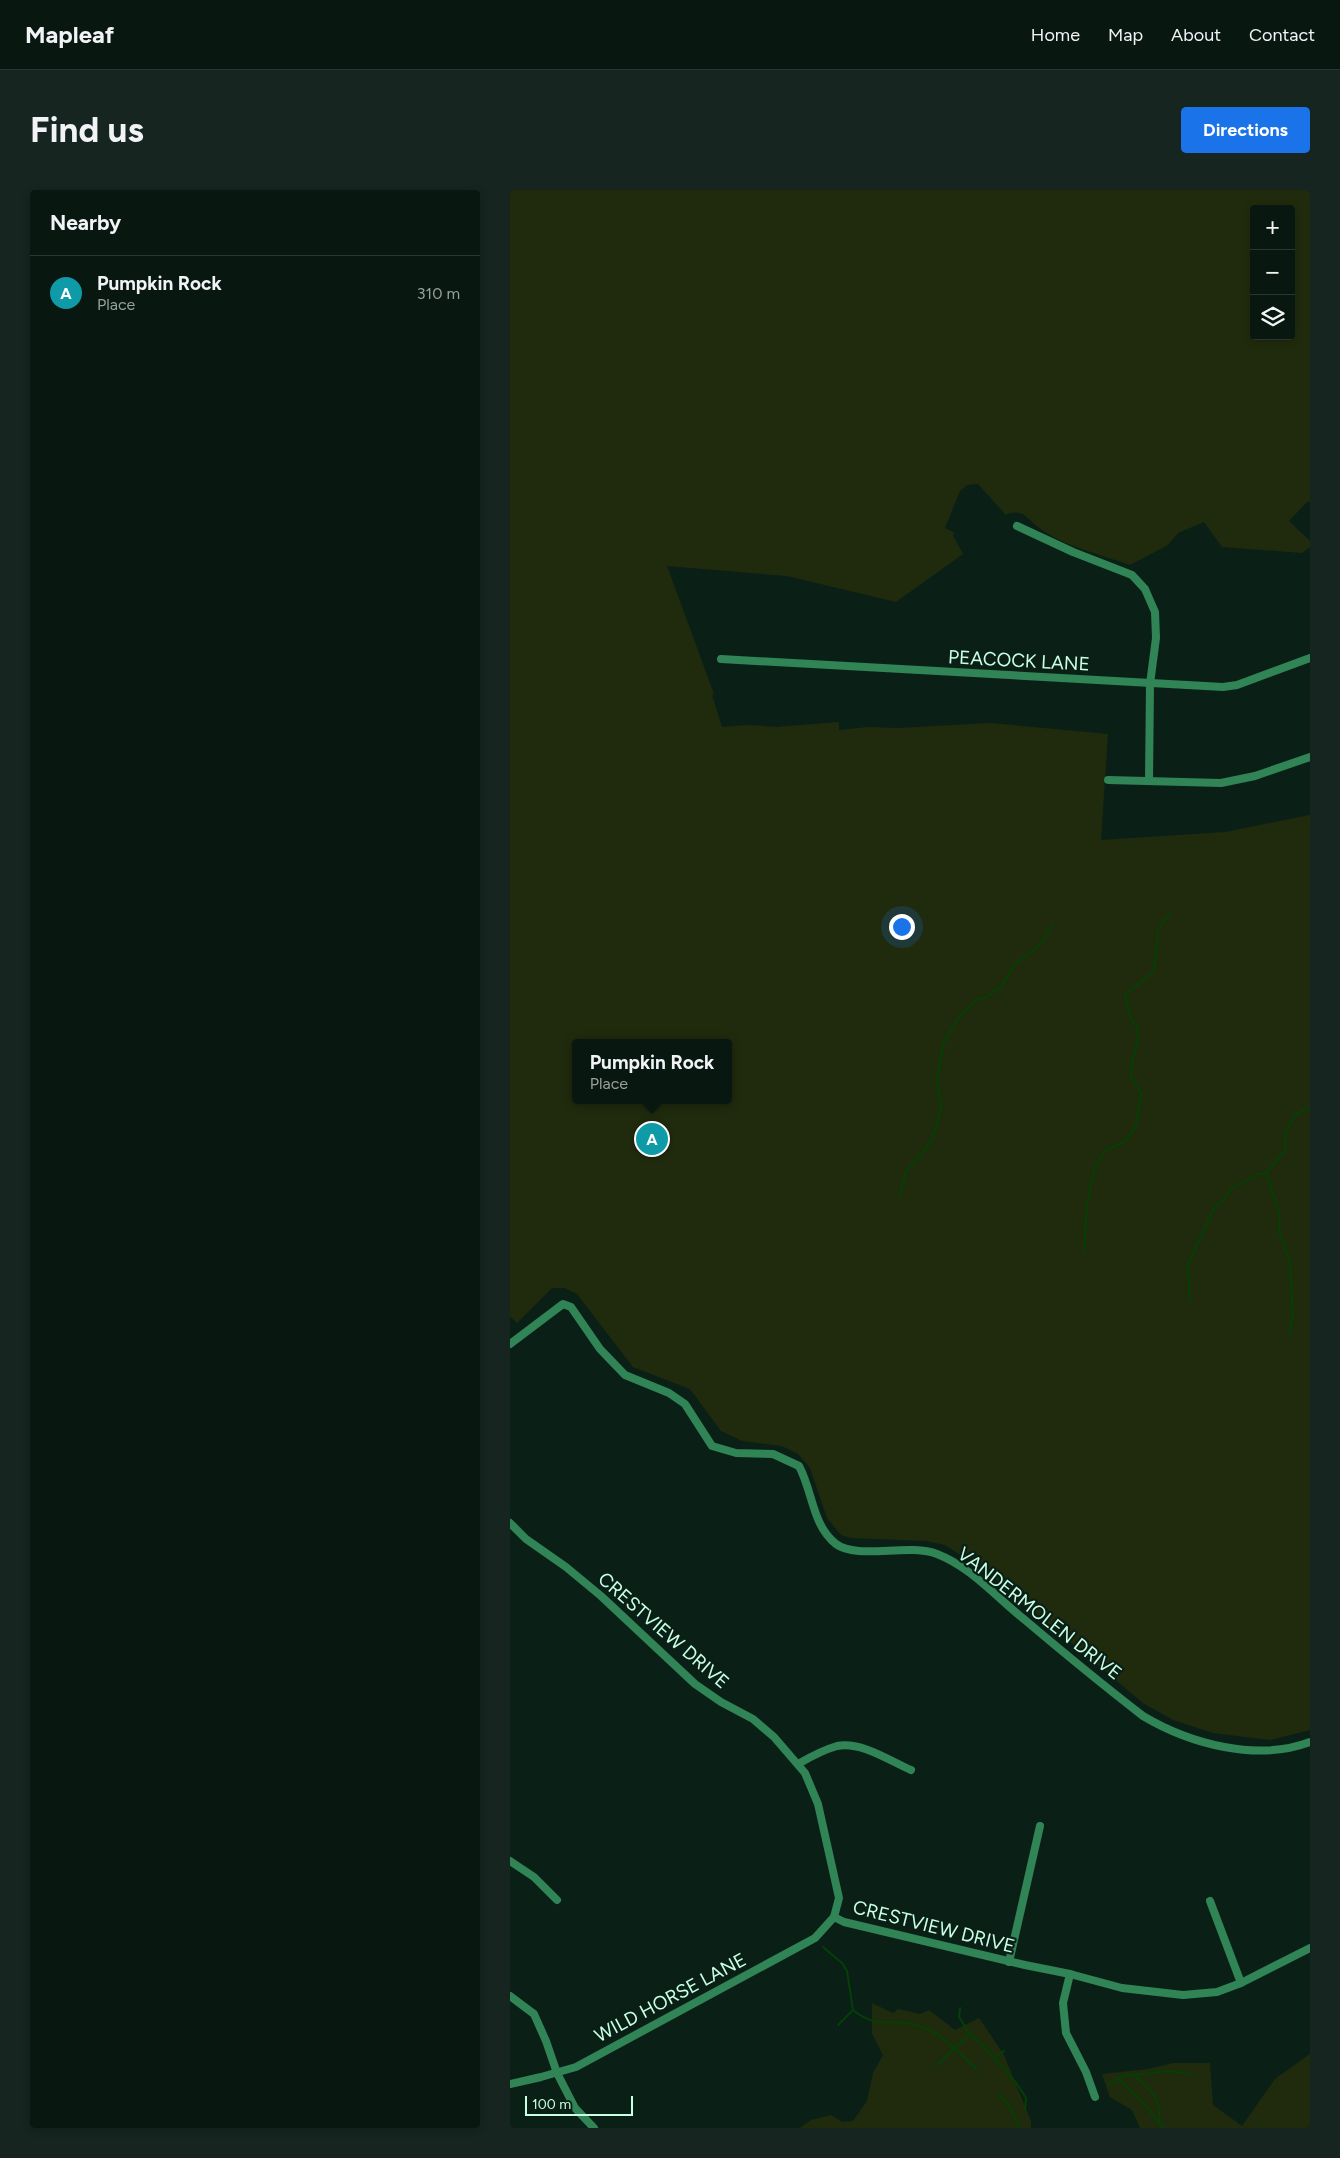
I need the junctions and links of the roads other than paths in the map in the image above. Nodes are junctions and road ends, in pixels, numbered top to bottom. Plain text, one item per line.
1 (1017, 526) dead end
2 (1310, 658) edge
3 (720, 659) dead end
4 (1150, 684) junction
5 (1310, 757) edge
6 (1108, 780) dead end
7 (1149, 781) junction
8 (510, 1344) edge
9 (510, 1524) edge
10 (1310, 1742) edge
11 (798, 1764) junction
12 (911, 1770) dead end
13 (1040, 1826) dead end
14 (510, 1861) edge
15 (557, 1900) dead end
16 (1210, 1901) dead end
17 (834, 1917) junction
18 (1310, 1948) edge
19 (1009, 1962) junction
20 (1070, 1974) junction
21 (1241, 1983) junction
22 (510, 1996) edge
23 (557, 2072) junction
24 (510, 2084) edge
25 (1096, 2097) dead end
26 (594, 2128) edge

1 - 4 street
2 - 4 street, PEACOCK LANE
3 - 4 street, PEACOCK LANE
4 - 7 street
5 - 7 street
6 - 7 street
8 - 10 street, VANDERMOLEN DRIVE
9 - 11 street, CRESTVIEW DRIVE
11 - 12 street
11 - 17 street, CRESTVIEW DRIVE
13 - 19 street
14 - 15 street
16 - 21 street
17 - 19 street, CRESTVIEW DRIVE
17 - 23 street, WILD HORSE LANE
18 - 21 street, CRESTVIEW DRIVE
19 - 20 street, CRESTVIEW DRIVE
20 - 21 street, CRESTVIEW DRIVE
20 - 25 street
22 - 23 street
23 - 24 street, WILD HORSE LANE
23 - 26 street

